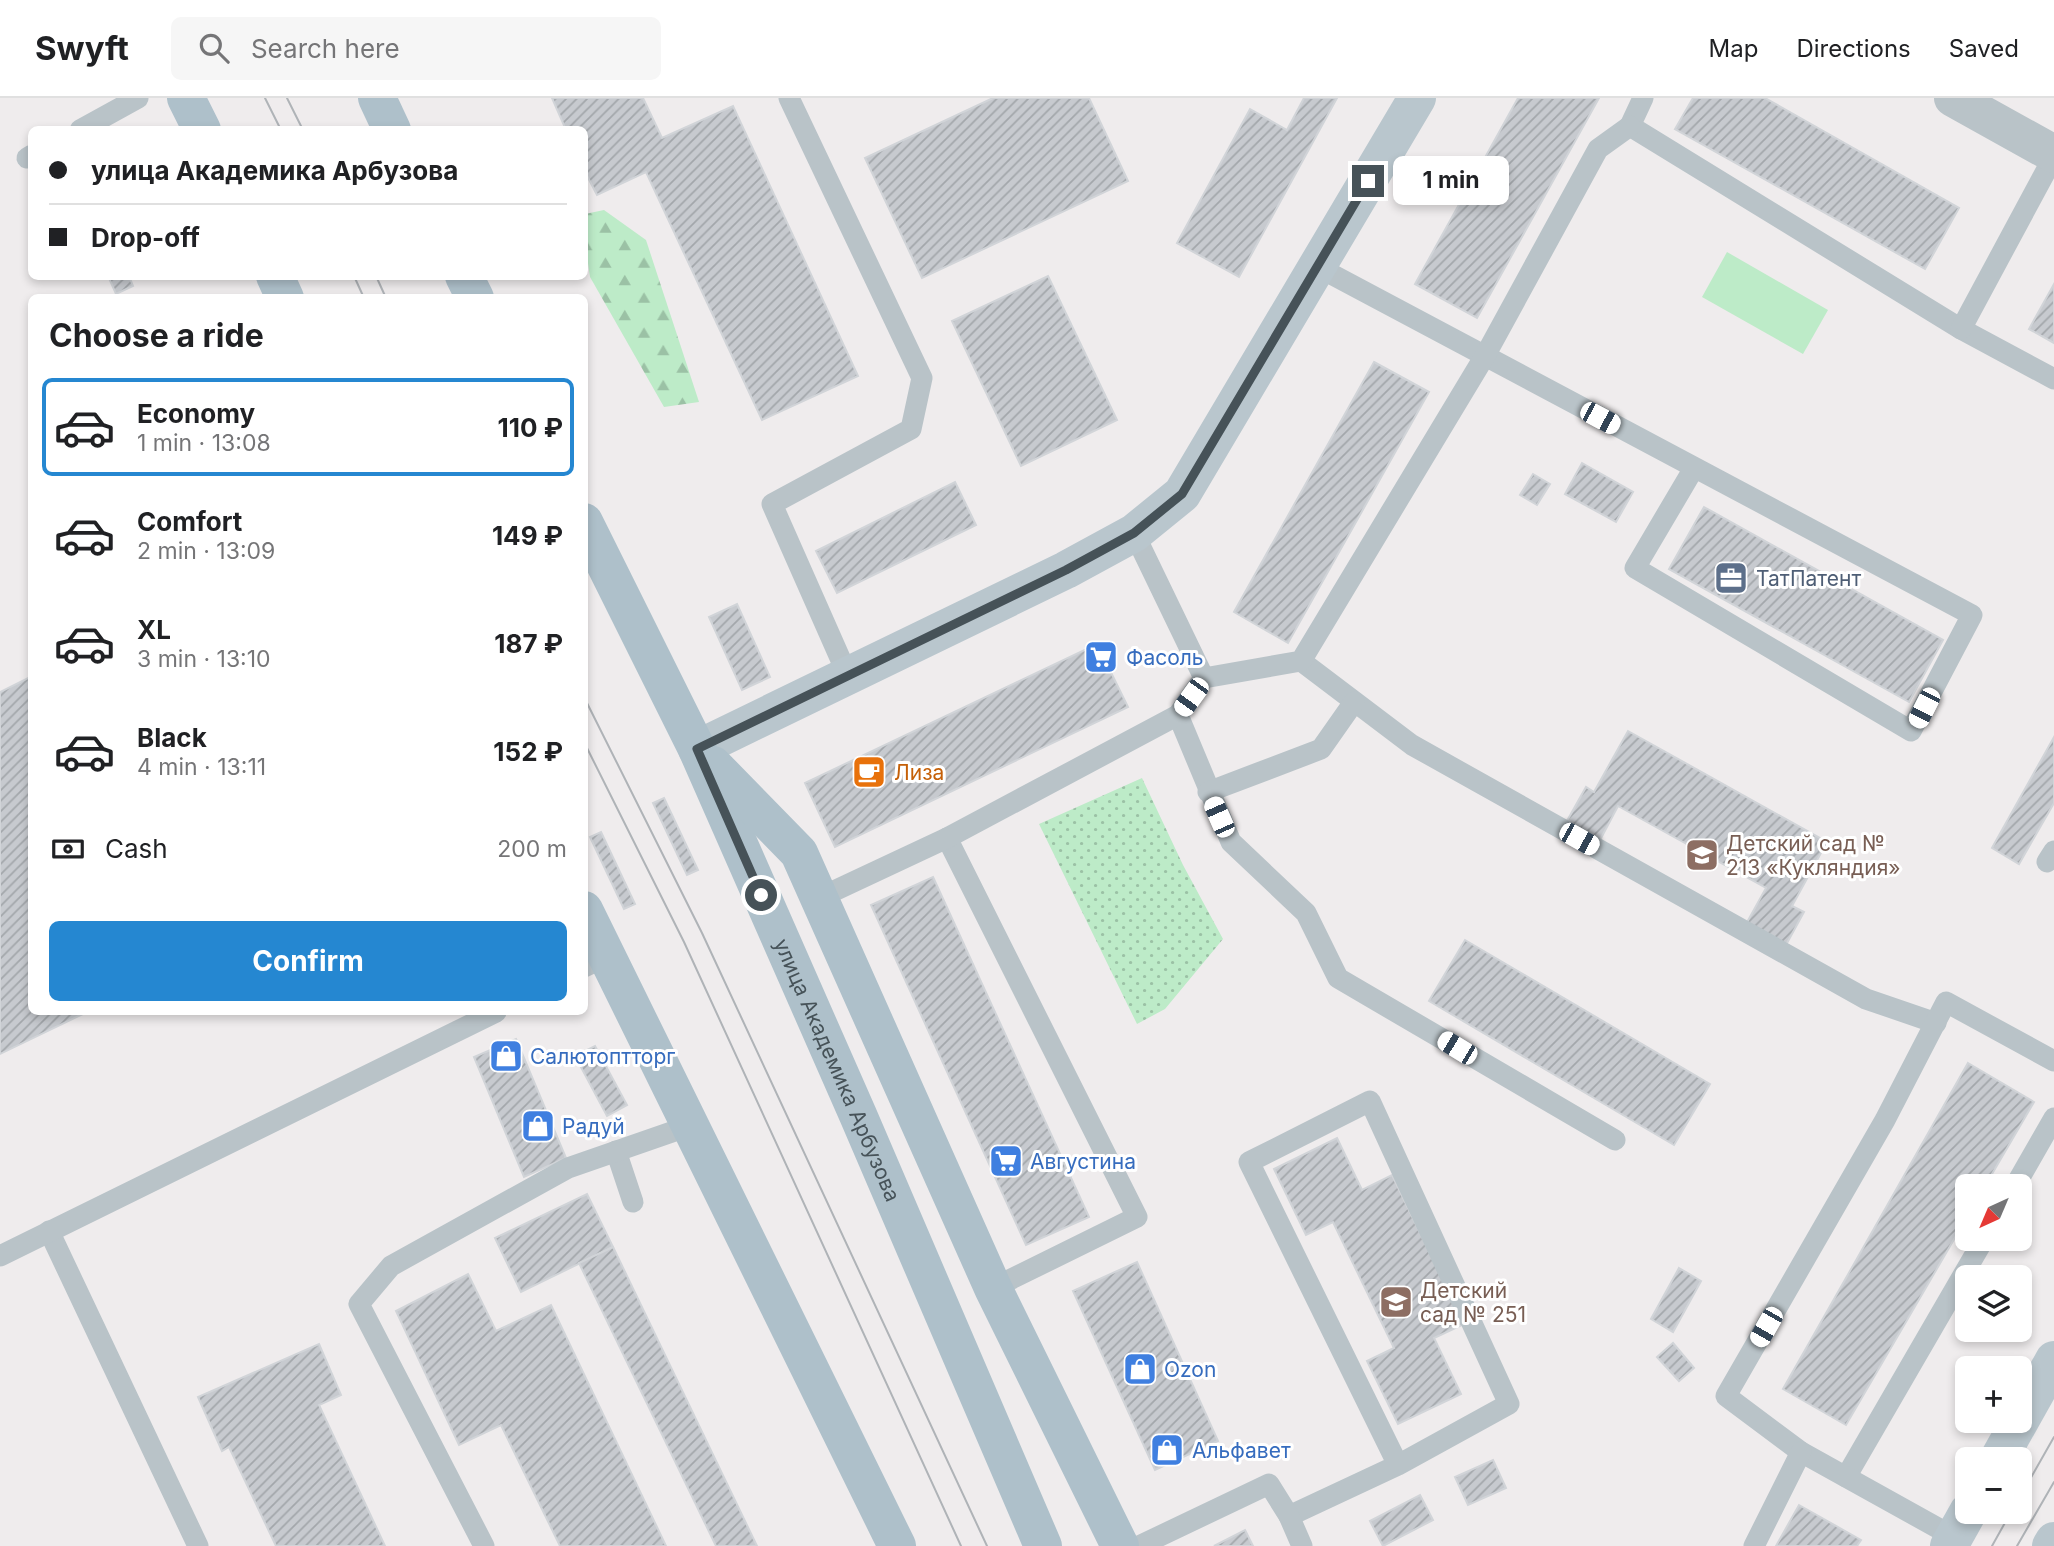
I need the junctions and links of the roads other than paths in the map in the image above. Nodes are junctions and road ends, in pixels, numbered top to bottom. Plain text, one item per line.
1 (138, 98) edge
2 (186, 98) edge
3 (377, 98) edge
4 (789, 98) edge
5 (1417, 98) edge
6 (1643, 98) edge
7 (1953, 98) edge
8 (87, 126) edge
9 (200, 126) edge
10 (391, 126) edge
11 (1630, 126) junction
12 (2054, 155) edge
13 (1318, 267) junction
14 (1961, 329) junction
15 (1486, 354) junction
16 (2054, 379) edge
17 (1694, 468) junction
18 (588, 530) edge
19 (1134, 533) junction
20 (1301, 661) junction
21 (848, 676) junction
22 (1204, 678) junction
23 (1354, 702) junction
24 (1178, 715) junction
25 (697, 749) junction
26 (1208, 792) junction
27 (947, 838) junction
28 (819, 898) junction
29 (588, 927) edge
30 (596, 961) edge
31 (490, 1015) edge
32 (1936, 1023) junction
33 (2054, 1061) edge
34 (2054, 1118) edge
35 (689, 1126) junction
36 (1615, 1140) dead end
37 (616, 1151) junction
38 (2022, 1174) edge
39 (634, 1202) dead end
40 (49, 1231) junction
41 (1977, 1251) edge
42 (0, 1256) edge
43 (993, 1287) junction
44 (2054, 1360) edge
45 (2005, 1447) edge
46 (1801, 1452) junction
47 (1398, 1465) junction
48 (1846, 1477) junction
49 (1289, 1517) junction
50 (1957, 1532) edge
51 (2054, 1541) edge
52 (198, 1546) edge
53 (485, 1546) edge
54 (897, 1546) edge
55 (1043, 1546) edge
56 (1121, 1546) edge
57 (1139, 1546) edge
58 (1302, 1546) edge
59 (1754, 1546) edge
60 (2051, 1546) edge

1 - 8 lane
2 - 9 main road
3 - 10 main road
4 - 21 lane
5 - 13 street
6 - 11 lane
7 - 12 street
11 - 14 lane
11 - 15 lane
12 - 14 lane
13 - 15 lane
13 - 19 street
14 - 16 lane
15 - 17 lane
15 - 20 lane
17 - 17 lane
18 - 25 main road, улица Академика Арбузова
19 - 21 street
19 - 22 lane
20 - 22 lane
20 - 23 lane
21 - 25 street
22 - 24 lane
23 - 26 lane
23 - 32 lane
24 - 26 lane
24 - 27 lane
25 - 28 main road
25 - 55 main road, улица Академика Арбузова
26 - 36 lane
27 - 28 lane
27 - 43 lane
28 - 43 main road
29 - 30 main road
30 - 35 main road
31 - 40 lane
32 - 33 lane
32 - 46 lane
34 - 38 lane
35 - 37 lane
35 - 54 main road
37 - 39 lane
37 - 53 lane
40 - 42 lane
40 - 52 lane
41 - 48 lane
43 - 56 main road
44 - 45 street
46 - 48 lane
46 - 59 lane
47 - 47 lane
47 - 49 lane
48 - 50 lane
49 - 57 lane
49 - 58 lane
51 - 60 street

